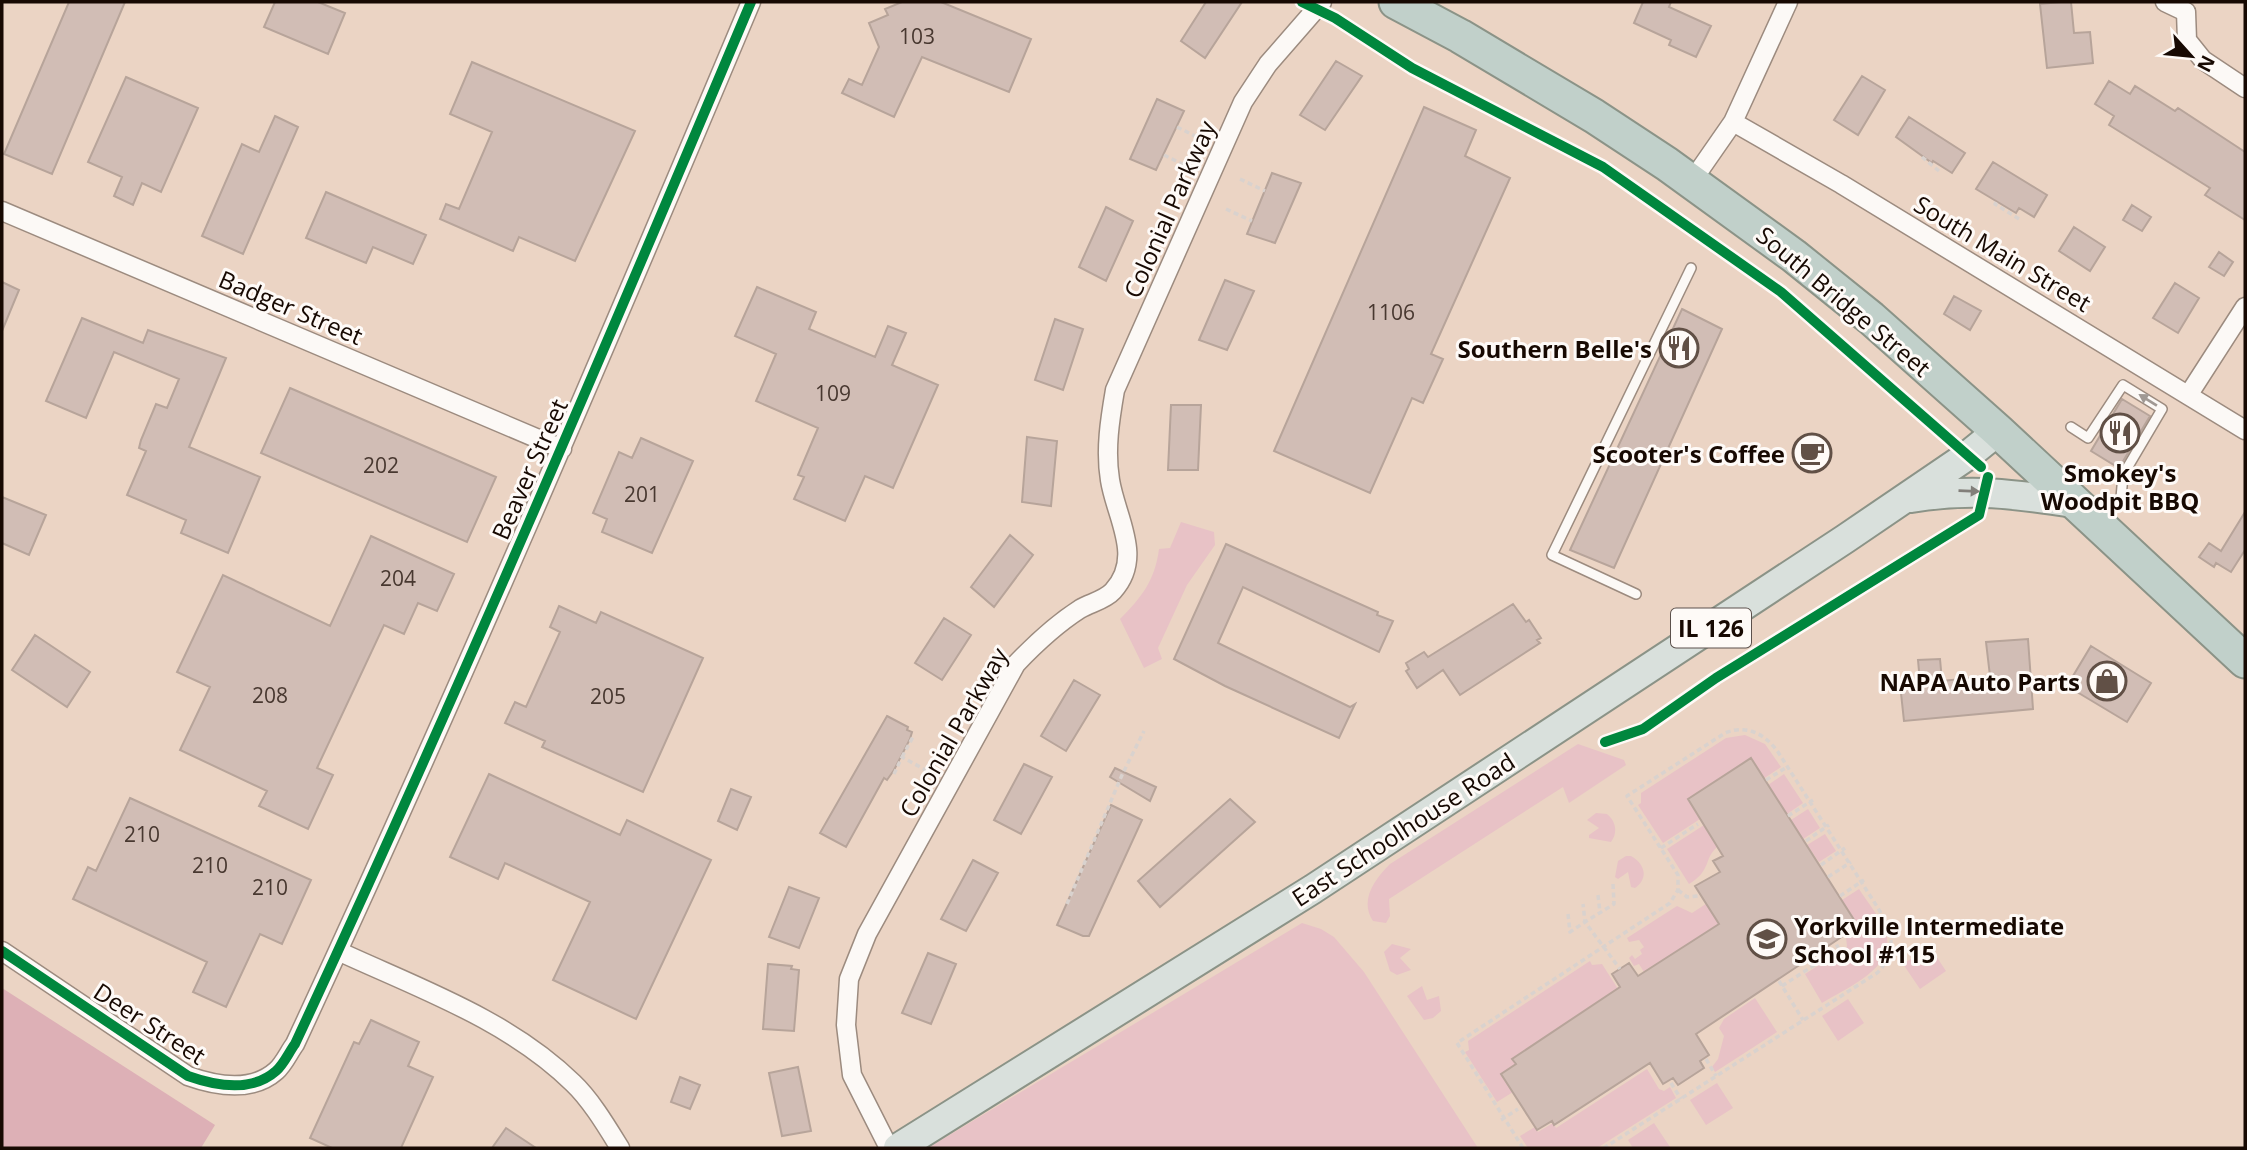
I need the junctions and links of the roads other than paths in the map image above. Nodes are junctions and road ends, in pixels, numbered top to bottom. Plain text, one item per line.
1 (751, 2) edge
2 (1322, 2) edge
3 (1396, 2) edge
4 (1788, 2) edge
5 (2165, 2) edge
6 (2189, 7) edge
7 (2245, 88) edge
8 (1733, 122) junction
9 (1692, 181) junction
10 (2, 211) edge
11 (1691, 268) dead end
12 (2245, 307) edge
13 (2189, 394) junction
14 (2071, 427) dead end
15 (2245, 430) edge
16 (1998, 431) junction
17 (562, 449) junction
18 (2121, 498) dead end
19 (1902, 500) junction
20 (2074, 503) junction
21 (1636, 594) dead end
22 (2245, 661) edge
23 (2, 951) edge
24 (338, 951) junction
25 (620, 1148) edge
26 (890, 1148) edge
27 (898, 1148) edge

1 - 17 street, Beaver Street
2 - 26 street, Colonial Parkway
3 - 9 highway, South Bridge Street
4 - 8 street
5 - 6 street
6 - 7 street
8 - 9 street
8 - 13 street, South Main Street
9 - 16 highway, South Bridge Street
10 - 17 street, Badger Street
11 - 21 lane
12 - 13 street
13 - 15 street, South Main Street
18 -> 14 lane
16 - 19 main road, East Schoolhouse Road
16 - 20 highway, South Bridge Street
17 - 24 street, Beaver Street
19 -> 20 main road, East Schoolhouse Road
19 - 27 main road, East Schoolhouse Road / IL 126
20 - 22 highway, South Bridge Street
23 - 24 street, Deer Street
24 - 25 street

